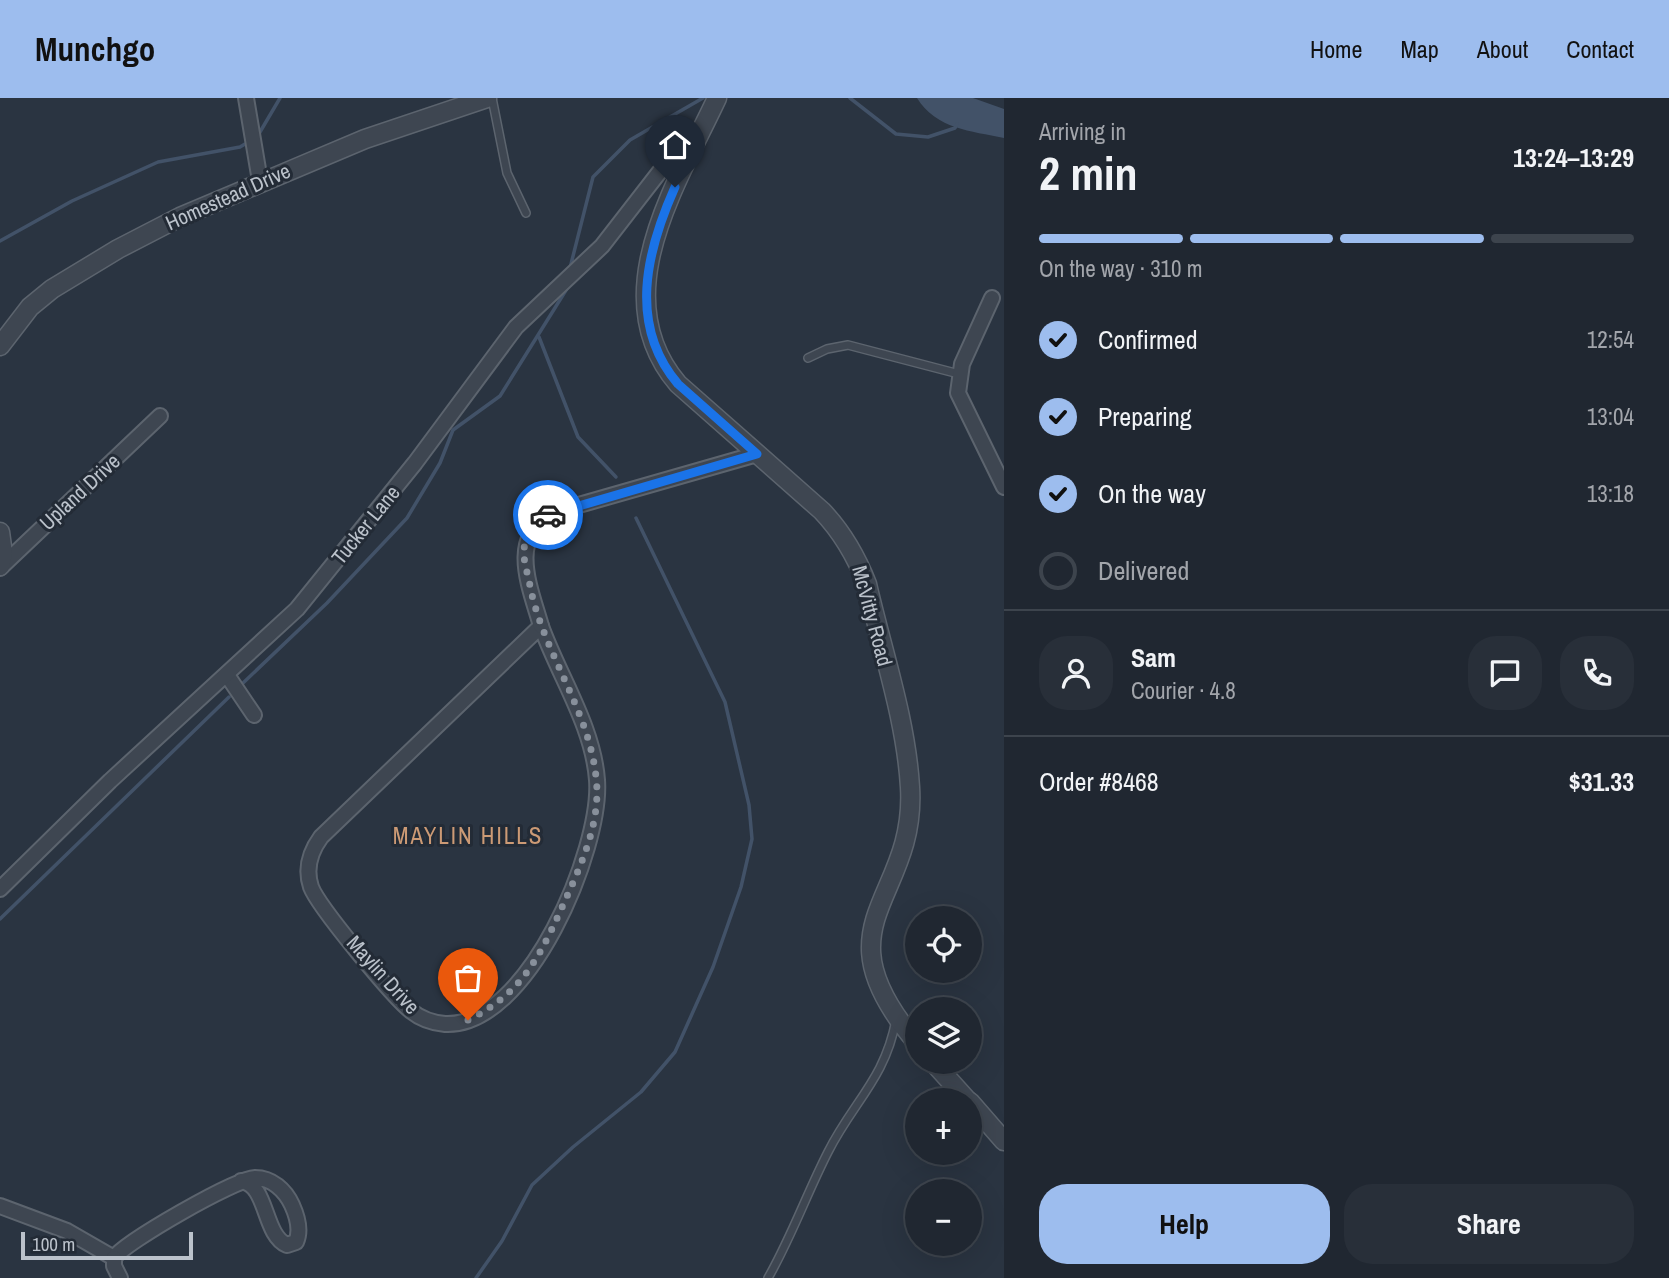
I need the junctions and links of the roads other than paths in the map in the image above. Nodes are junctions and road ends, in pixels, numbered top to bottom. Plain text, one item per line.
1 (246, 98) edge
2 (487, 98) edge
3 (492, 98) edge
4 (717, 98) edge
5 (700, 135) junction
6 (260, 181) junction
7 (526, 213) dead end
8 (992, 299) dead end
9 (0, 346) edge
10 (808, 358) dead end
11 (959, 374) junction
12 (160, 416) dead end
13 (757, 454) junction
14 (1004, 486) edge
15 (0, 532) edge
16 (0, 567) edge
17 (541, 626) junction
18 (227, 675) junction
19 (254, 715) dead end
20 (0, 889) edge
21 (897, 1019) junction
22 (905, 1029) edge
23 (944, 1074) edge
24 (957, 1088) edge
25 (982, 1116) edge
26 (1004, 1141) edge
27 (241, 1181) junction
28 (0, 1206) edge
29 (114, 1258) junction
30 (120, 1278) edge
31 (768, 1278) edge

1 - 6 street
2 - 6 street, Homestead Drive
3 - 7 lane
4 - 5 street, McVitty Road
5 - 13 street, McVitty Road
5 - 18 street, Tucker Lane
6 - 9 street, Homestead Drive
8 - 11 street
10 - 11 lane
11 - 14 street
12 - 16 street, Upland Drive
13 - 17 street, Maylin Drive
13 - 21 street, McVitty Road
15 - 16 street
17 - 17 street, Maylin Drive
18 - 19 street
18 - 20 street, Tucker Lane
21 - 22 street, McVitty Road
21 - 31 lane
23 - 24 street
25 - 26 street
27 - 27 street
27 - 29 street
28 - 29 street
29 - 30 street

